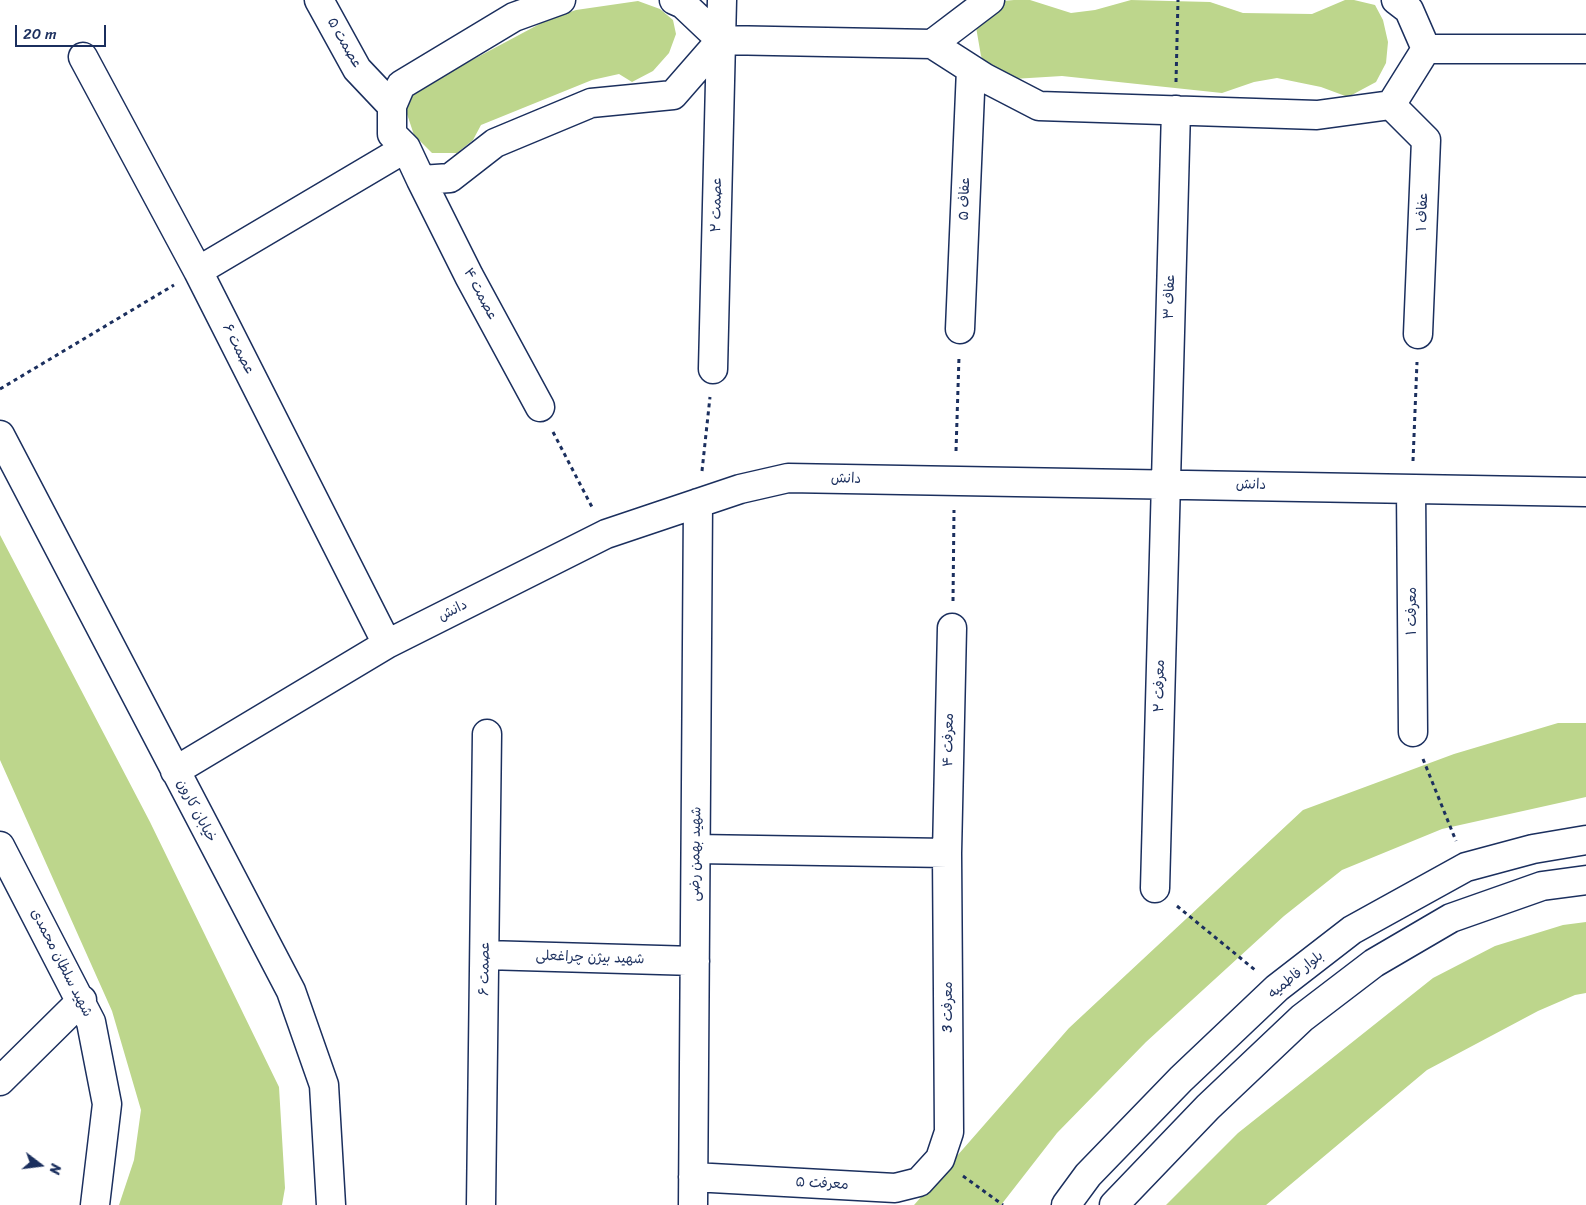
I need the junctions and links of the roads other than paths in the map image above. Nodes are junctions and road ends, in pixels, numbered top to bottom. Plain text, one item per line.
1 (319, 0) edge
2 (562, 0) edge
3 (674, 0) edge
4 (722, 0) edge
5 (985, 1) edge
6 (1406, 3) edge
7 (721, 40) junction
8 (932, 44) junction
9 (1426, 48) junction
10 (1586, 49) edge
11 (83, 57) dead end
12 (971, 69) junction
13 (1391, 105) junction
14 (392, 106) junction
15 (1176, 110) junction
16 (406, 148) junction
17 (421, 180) junction
18 (198, 271) junction
19 (960, 329) road end
20 (1418, 334) road end
21 (713, 370) road end
22 (540, 407) road end
23 (0, 435) edge
24 (1164, 483) junction
25 (1412, 489) junction
26 (1586, 492) edge
27 (698, 503) junction
28 (952, 628) road end
29 (387, 644) junction
30 (1413, 732) road end
31 (488, 734) dead end
32 (176, 771) junction
33 (1586, 840) edge
34 (0, 846) edge
35 (696, 849) junction
36 (946, 853) junction
37 (1586, 880) edge
38 (1155, 888) road end
39 (485, 955) junction
40 (694, 961) junction
41 (82, 1000) junction
42 (0, 1080) edge
43 (940, 1159) joint
44 (693, 1177) junction
45 (95, 1205) edge
46 (331, 1205) edge
47 (482, 1205) edge
48 (693, 1205) edge
49 (1066, 1205) edge
50 (1114, 1205) edge

1 - 14 street, عصمت ۵
2 - 14 street
3 - 7 street
4 - 7 street, عصمت ۲
5 - 8 street
6 - 9 street
7 - 8 street
7 - 17 street
7 - 21 street, عصمت ۲
8 - 12 street
9 - 10 street
9 - 13 street
11 - 18 street, عصمت ۶
12 - 15 street
12 - 19 street, عفاف ۵
13 - 15 street
13 - 20 street, عفاف ۱
14 - 16 street, عصمت ۴
15 - 24 street, عفاف ۳
16 - 17 street, عصمت ۴
16 - 18 street
17 - 22 street, عصمت ۴
18 - 29 street, عصمت ۶
23 - 32 street, خیابان کارون
24 - 25 street, دانش
24 - 27 street, دانش
24 - 38 street, معرفت ۲
25 - 26 street, دانش
25 - 30 street, معرفت ۱
27 - 29 street, دانش
27 - 35 street, شهید بهمن رضی
28 - 36 street, معرفت ۴
29 - 32 street, دانش
31 - 39 street, عصمت ۶
32 - 46 street, خیابان کارون
33 - 49 street, بلوار فاطمیه
34 - 41 street, شهید سلطان محمدی
35 - 36 street
35 - 40 street, شهید بهمن رضی
36 - 43 street, معرفت 3
37 - 50 street
39 - 40 street, شهید بیژن چراغعلی
39 - 47 street, عصمت ۶
40 - 44 street, شهید بهمن رضی
41 - 42 street
41 - 45 street, شهید سلطان محمدی
43 - 44 street, معرفت ۵
44 - 48 street, شهید بهمن رضی

